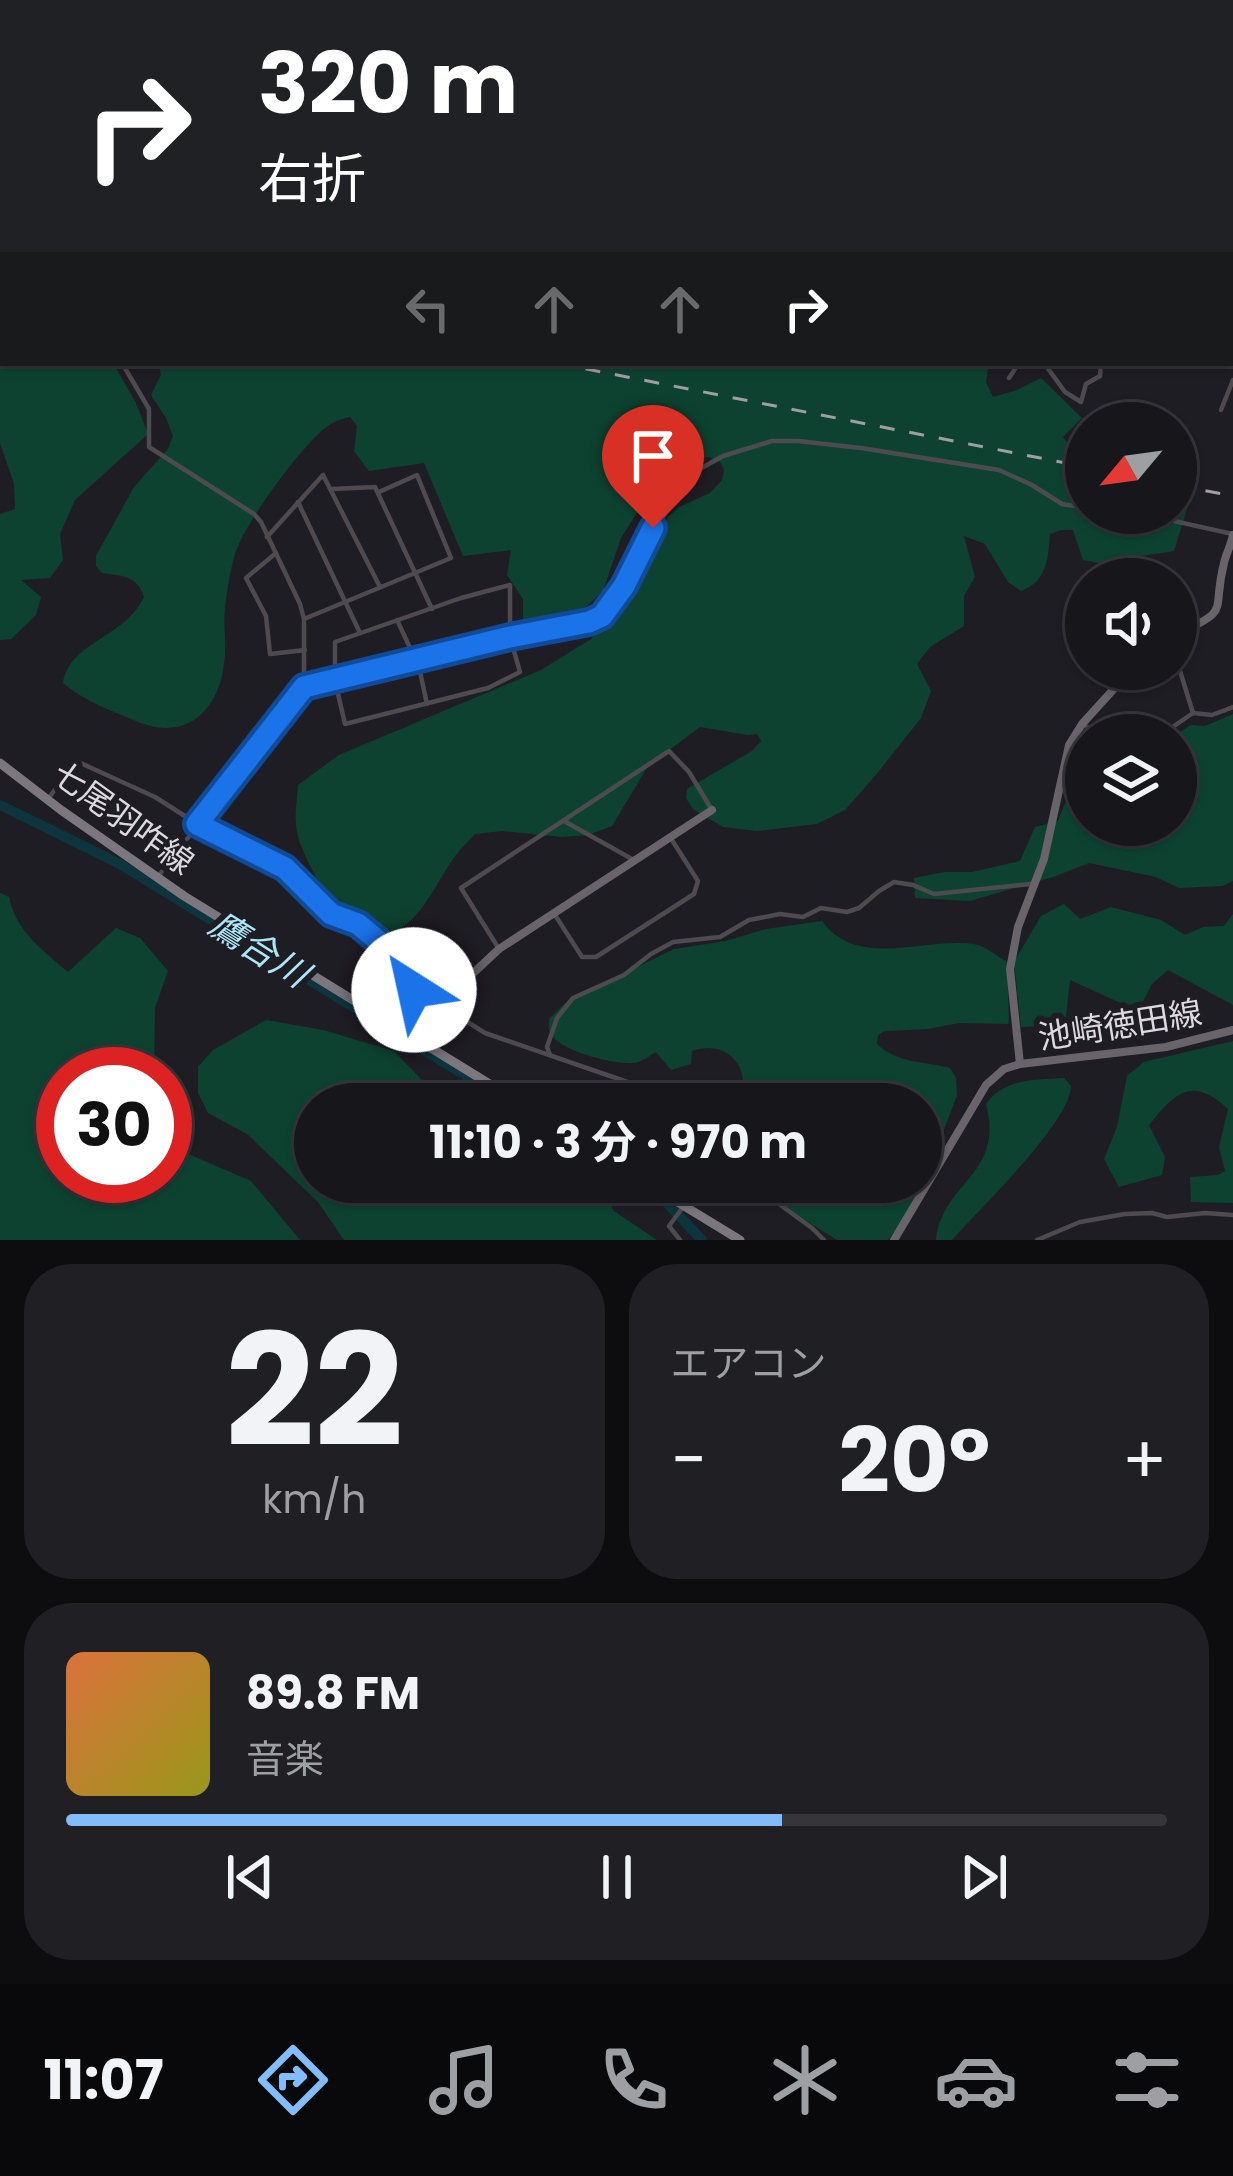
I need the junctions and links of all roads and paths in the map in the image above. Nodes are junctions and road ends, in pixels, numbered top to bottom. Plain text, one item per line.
1 (124, 366) edge
2 (1017, 366) edge
3 (1046, 366) edge
4 (1101, 366) edge
5 (1009, 377) dead end
6 (1233, 380) edge
7 (1231, 390) edge
8 (1221, 410) dead end
9 (332, 489) junction
10 (379, 492) junction
11 (298, 502) junction
12 (1065, 504) edge
13 (1197, 527) edge
14 (1233, 535) edge
15 (267, 536) junction
16 (276, 553) junction
17 (415, 573) junction
18 (380, 587) junction
19 (345, 600) junction
20 (432, 609) junction
21 (304, 619) junction
22 (397, 620) junction
23 (1197, 625) edge
24 (360, 634) junction
25 (510, 637) junction
26 (305, 650) junction
27 (416, 661) junction
28 (335, 681) junction
29 (304, 687) junction
30 (1113, 690) edge
31 (1186, 690) edge
32 (427, 704) junction
33 (1233, 707) edge
34 (1193, 713) joint
35 (1091, 714) edge
36 (0, 763) edge
37 (1065, 763) edge
38 (48, 800) junction
39 (712, 810) joint
40 (564, 821) junction
41 (197, 824) junction
42 (670, 837) junction
43 (634, 861) junction
44 (156, 878) junction
45 (1034, 884) junction
46 (554, 913) junction
47 (499, 949) junction
48 (439, 1006) junction
49 (1233, 1030) edge
50 (416, 1038) junction
51 (550, 1055) junction
52 (1020, 1064) junction
53 (488, 1083) edge
54 (630, 1083) edge
55 (679, 1203) edge
56 (778, 1203) edge
57 (684, 1206) junction
58 (1233, 1215) edge
59 (680, 1240) edge
60 (740, 1240) edge
61 (824, 1240) edge
62 (894, 1240) edge
63 (1037, 1240) edge

1 - 15 street
2 - 5 street
3 - 4 street
6 - 7 street
7 - 8 street
9 - 10 street
9 - 11 street
9 - 18 street
10 - 17 street
10 - 17 street
11 - 15 street
11 - 19 street
12 - 25 street
13 - 14 street
14 - 23 street
15 - 16 street
16 - 21 street
16 - 26 street
17 - 18 street
17 - 20 street
18 - 19 street
19 - 21 street
19 - 24 street
20 - 22 street
20 - 25 street
21 - 26 street
22 - 24 street
22 - 27 street
24 - 28 street
25 - 27 street
25 - 32 street
26 - 29 street
27 - 28 street
27 - 32 street
28 - 29 street
28 - 32 street
29 - 41 street
30 - 35 street
31 - 34 street
33 - 34 street
36 - 38 main road, 七尾羽咋線
37 - 45 street
38 - 41 street
38 - 44 main road, 七尾羽咋線
39 - 40 street
39 - 42 street
40 - 43 street
40 - 47 street
41 - 44 street
41 - 48 street
42 - 43 street
42 - 46 street
43 - 46 street
44 - 50 main road, 七尾羽咋線
45 - 51 street
45 - 52 street
46 - 47 street
47 - 48 street
48 - 50 street
48 - 51 street
49 - 52 street, 池崎徳田線
50 - 53 main road, 七尾羽咋線
51 - 54 street
52 - 62 street, 池崎徳田線
55 - 57 main road
56 - 61 street
57 - 59 street
57 - 60 main road
58 - 63 street

